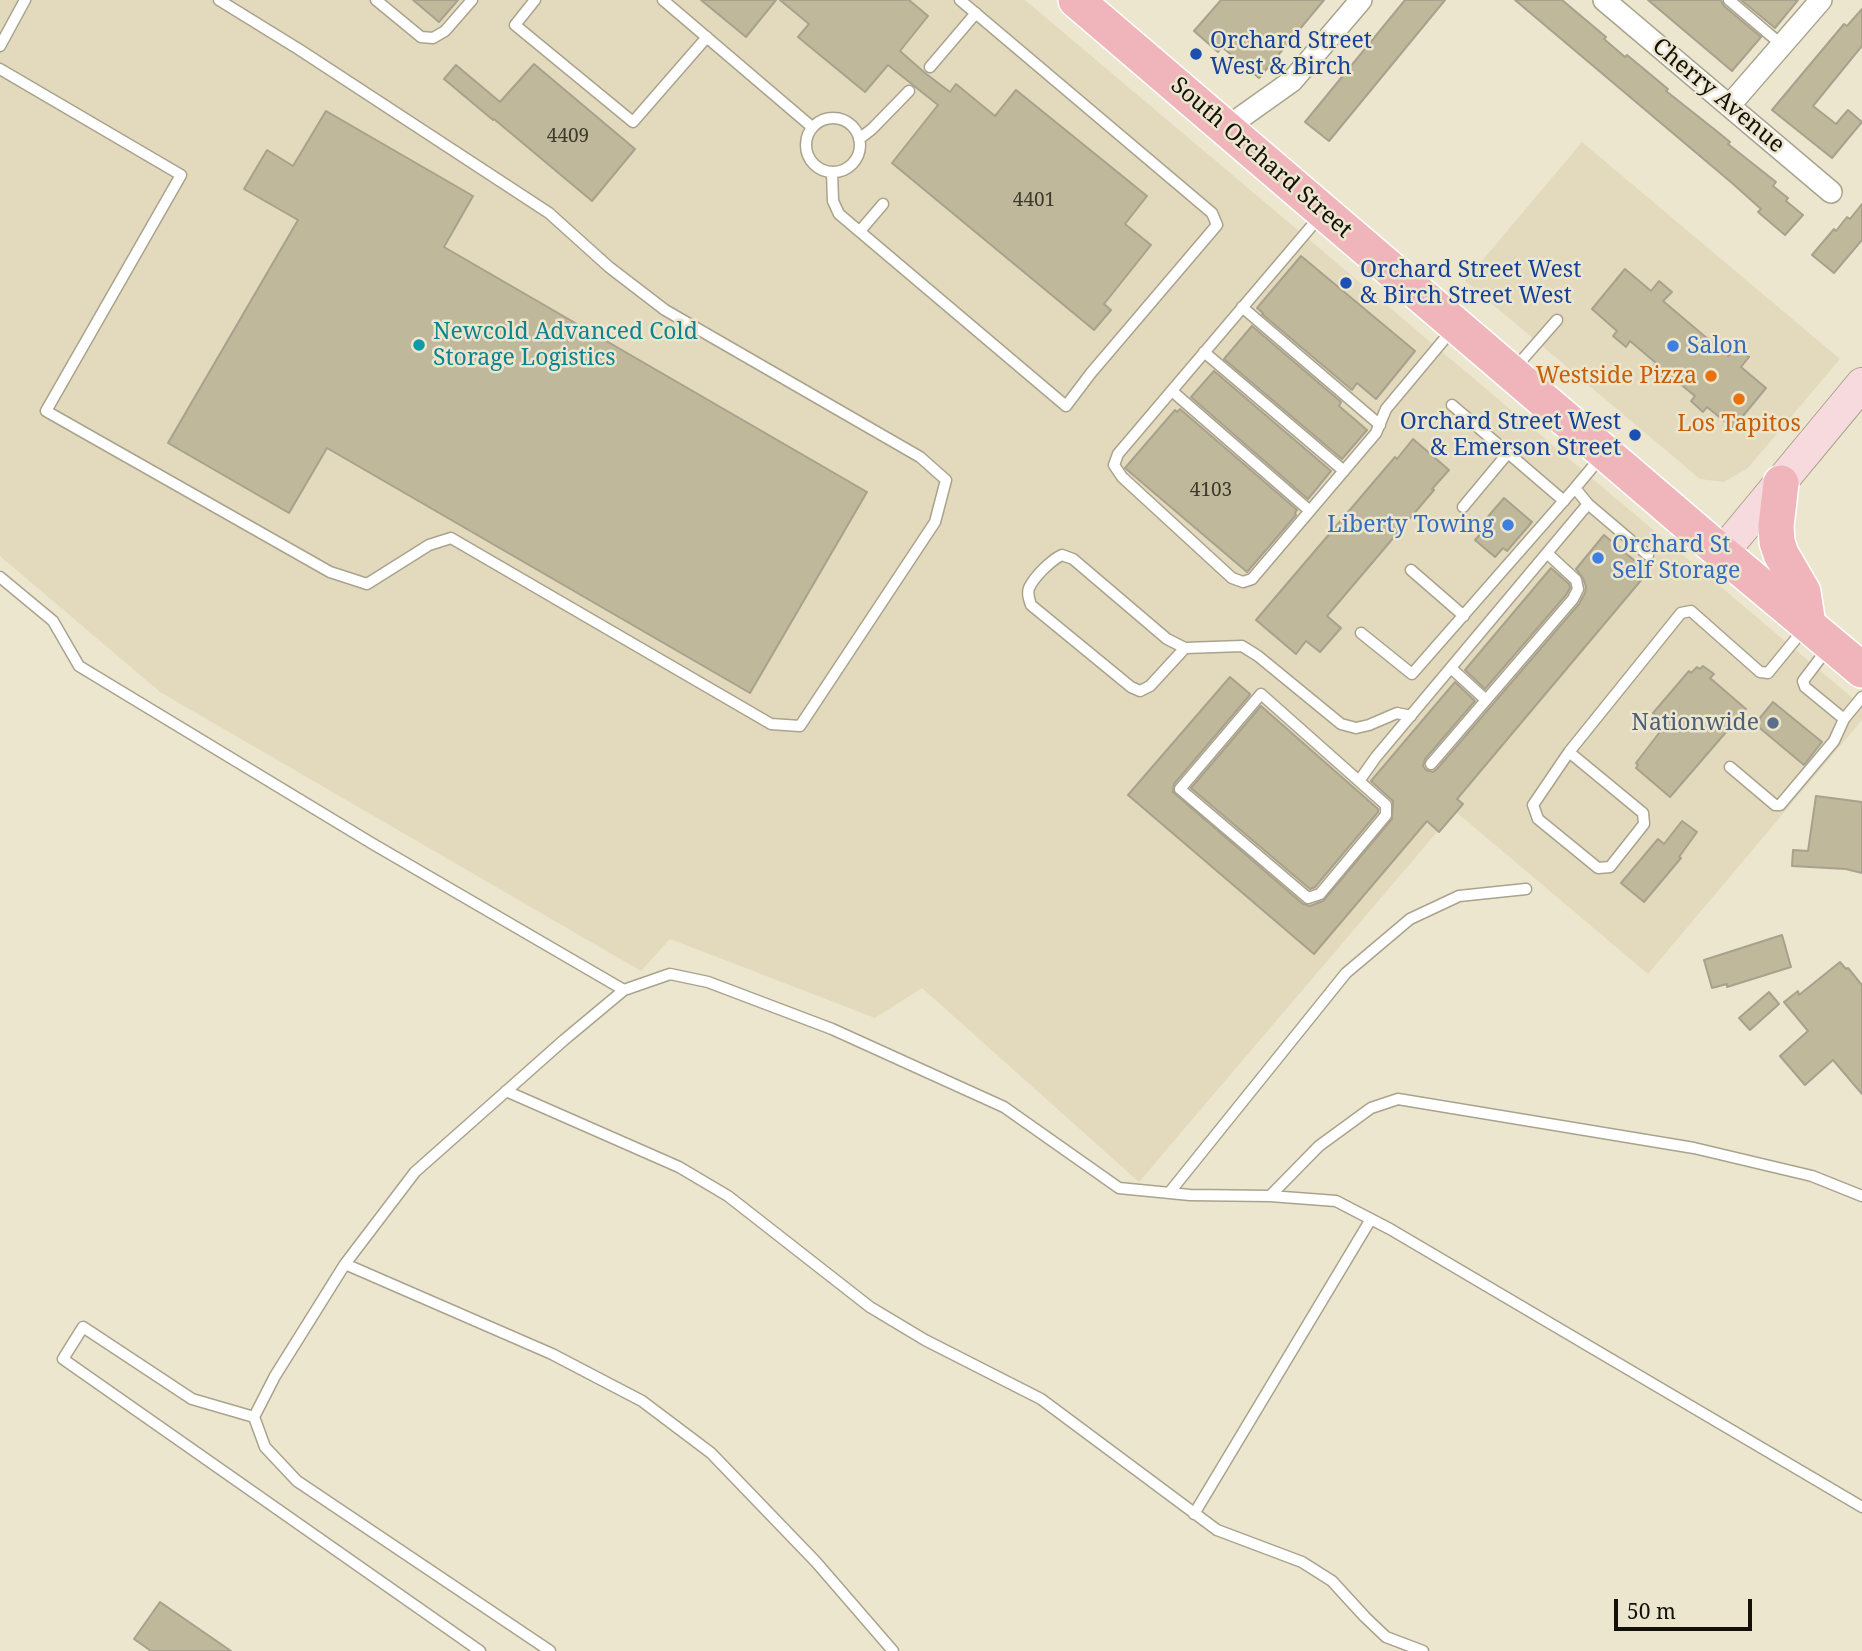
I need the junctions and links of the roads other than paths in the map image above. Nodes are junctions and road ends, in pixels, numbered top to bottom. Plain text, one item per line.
1 (25, 0) edge
2 (219, 0) edge
3 (376, 0) edge
4 (472, 0) edge
5 (535, 0) edge
6 (663, 0) edge
7 (960, 0) edge
8 (1076, 0) edge
9 (1361, 0) edge
10 (1604, 0) edge
11 (1729, 0) edge
12 (1821, 0) edge
13 (976, 13) junction
14 (707, 37) junction
15 (1782, 45) junction
16 (0, 46) edge
17 (930, 67) dead end
18 (0, 69) edge
19 (909, 92) dead end
20 (1729, 106) junction
21 (812, 127) junction
22 (1226, 128) junction
23 (859, 139) junction
24 (832, 172) junction
25 (1831, 192) dead end
26 (883, 204) dead end
27 (1324, 212) junction
28 (860, 231) junction
29 (1242, 307) junction
30 (1557, 320) dead end
31 (1456, 325) junction
32 (1204, 352) junction
33 (1511, 372) junction
34 (1862, 384) edge
35 (1172, 391) junction
36 (1452, 405) dead end
37 (1380, 425) junction
38 (1508, 453) junction
39 (1605, 453) junction
40 (1344, 471) junction
41 (1781, 483) junction
42 (1575, 488) junction
43 (1564, 501) junction
44 (1588, 504) junction
45 (1464, 507) dead end
46 (1310, 511) junction
47 (1722, 553) junction
48 (1548, 554) junction
49 (1648, 555) dead end
50 (1411, 570) dead end
51 (0, 577) edge
52 (1464, 616) junction
53 (1361, 633) dead end
54 (1819, 634) junction
55 (1185, 648) junction
56 (1451, 668) junction
57 (1862, 670) edge
58 (1862, 697) edge
59 (1486, 699) junction
60 (1411, 716) junction
61 (1844, 719) junction
62 (1569, 751) junction
63 (1431, 764) dead end
64 (1730, 767) dead end
65 (1359, 781) junction
66 (1526, 890) dead end
67 (624, 990) junction
68 (506, 1091) junction
69 (1169, 1193) junction
70 (1270, 1196) junction
71 (1862, 1196) edge
72 (1371, 1219) junction
73 (345, 1264) junction
74 (254, 1417) junction
75 (1862, 1507) edge
76 (1194, 1514) junction
77 (480, 1651) edge
78 (550, 1651) edge
79 (893, 1651) edge
80 (1423, 1651) edge

1 - 16 lane
2 - 18 lane
3 - 4 lane
5 - 14 lane
6 - 14 lane
7 - 13 lane
8 - 22 main road, South Orchard Street
9 - 22 street
10 - 20 street, Cherry Avenue
11 - 15 lane
12 - 15 street
13 - 17 lane
13 - 28 lane
14 - 21 lane
15 - 20 street
19 - 23 lane
20 - 25 street, Cherry Avenue
21 - 23 lane
21 - 24 lane
22 - 27 main road, South Orchard Street
23 - 24 lane
24 - 28 lane
26 - 28 lane
27 - 29 lane
27 - 31 main road, South Orchard Street
29 - 32 lane
29 - 37 lane
30 - 33 lane
31 - 33 main road, South Orchard Street
31 - 37 lane
32 - 35 lane
32 - 40 lane
33 - 39 main road, South Orchard Street
34 - 41 main road
35 - 46 lane
35 - 46 lane
36 - 38 lane
37 - 40 lane
38 - 43 lane
38 - 45 lane
39 - 42 lane
39 - 47 main road, South Orchard Street
40 - 46 lane
41 - 47 main road
41 - 54 main road
42 - 43 lane
42 - 44 lane
43 - 52 lane
44 - 48 lane
44 - 49 lane
47 - 54 main road, South Orchard Street
48 - 56 lane
48 - 59 lane
50 - 52 lane
51 - 67 lane
52 - 53 lane
54 - 57 main road, South Orchard Street
54 - 61 lane
54 - 62 lane
55 - 55 lane
55 - 60 lane
56 - 59 lane
56 - 60 lane
58 - 61 lane
59 - 63 lane
60 - 65 lane
61 - 64 lane
62 - 62 lane
65 - 65 lane
66 - 69 lane
67 - 68 lane
67 - 69 lane
68 - 73 lane
68 - 76 lane
69 - 70 lane
70 - 71 lane
70 - 72 lane
72 - 75 lane
72 - 76 lane
73 - 74 lane
73 - 79 lane
74 - 77 lane
74 - 78 lane
76 - 80 lane

